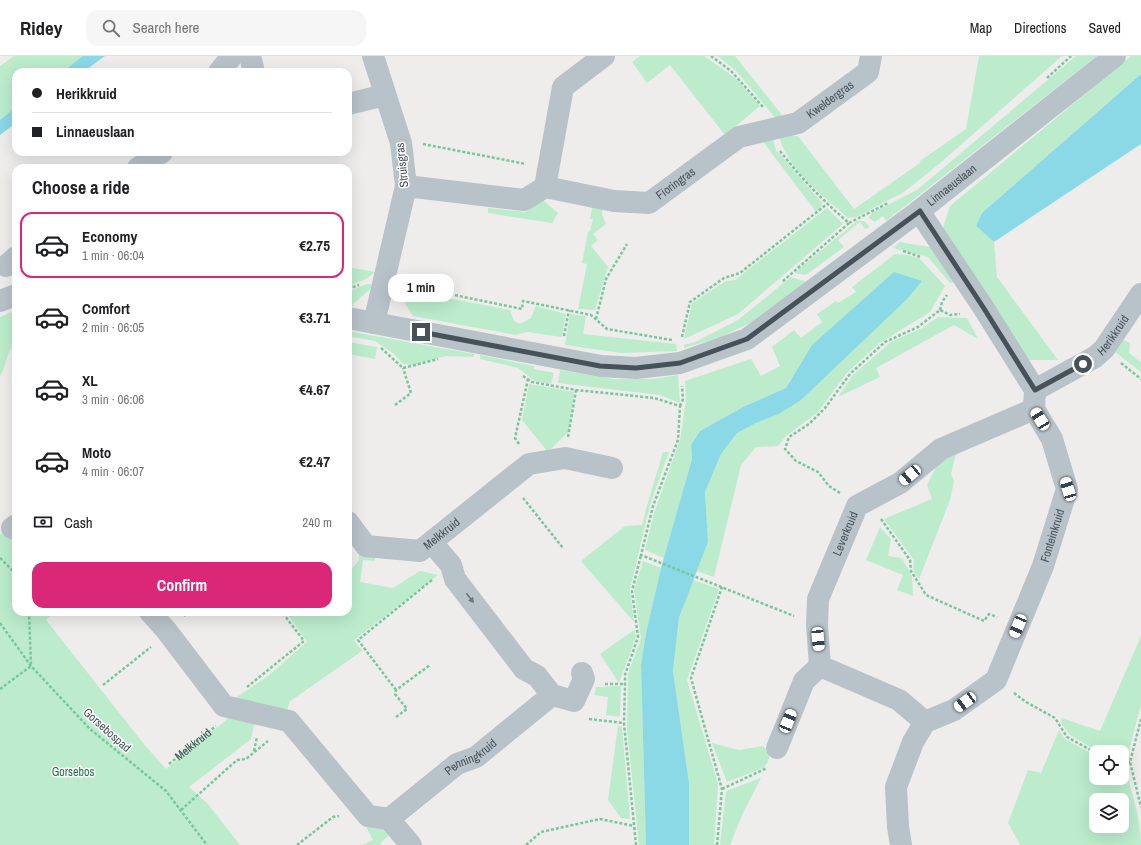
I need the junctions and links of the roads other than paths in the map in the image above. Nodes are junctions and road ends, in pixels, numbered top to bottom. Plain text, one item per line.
1 (232, 56) edge
2 (250, 56) edge
3 (373, 56) edge
4 (604, 56) edge
5 (871, 56) edge
6 (1115, 56) edge
7 (222, 68) edge
8 (253, 68) edge
9 (385, 95) junction
10 (352, 103) edge
11 (775, 129) joint
12 (156, 156) edge
13 (144, 164) edge
14 (547, 178) junction
15 (406, 186) junction
16 (920, 211) junction
17 (1141, 294) edge
18 (12, 297) edge
19 (0, 302) edge
20 (352, 320) edge
21 (375, 333) junction
22 (1034, 400) junction
23 (612, 468) dead end
24 (352, 527) edge
25 (432, 543) junction
26 (154, 616) edge
27 (820, 666) junction
28 (582, 673) dead end
29 (552, 695) junction
30 (925, 722) junction
31 (778, 748) road end
32 (390, 819) junction
33 (411, 845) edge
34 (901, 845) edge

1 - 7 street
2 - 8 street
3 - 9 street, Struisgras
4 - 14 street
5 - 11 street, Kweldergras
6 - 16 street, Linnaeuslaan
9 - 10 street
9 - 15 street, Struisgras
11 - 14 street, Fioringras
12 - 13 street
14 - 15 street
15 - 21 street, Struisgras
16 - 21 street, Linnaeuslaan
16 - 22 street, Fonteinkruid
17 - 22 street, Herikkruid
18 - 19 street
20 - 21 street, Linnaeuslaan
22 - 27 street, Leverkruid
22 - 30 street, Fonteinkruid
23 - 25 street, Melkkruid
24 - 25 street, Melkkruid
25 - 29 street
26 - 32 street
27 - 30 street
27 - 31 street
28 - 29 street
29 - 32 street, Penningkruid
30 - 34 street
32 - 33 street

